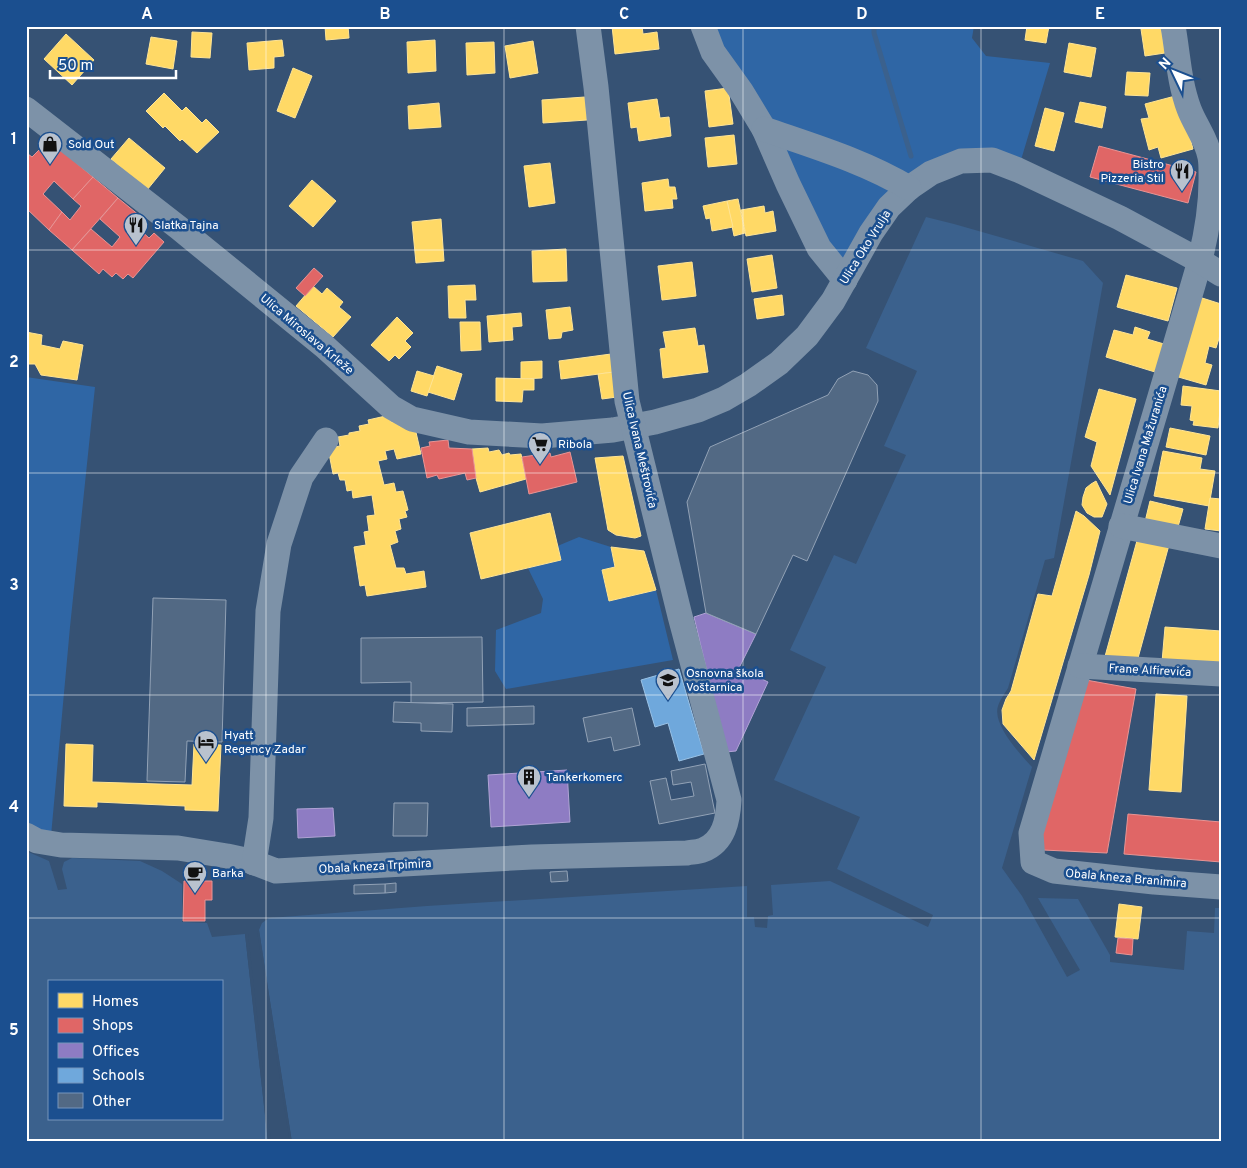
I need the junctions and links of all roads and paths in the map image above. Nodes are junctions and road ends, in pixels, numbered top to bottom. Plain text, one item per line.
1 (588, 26) edge
2 (703, 26) edge
3 (1173, 26) edge
4 (26, 109) edge
5 (764, 129) junction
6 (909, 188) junction
7 (1200, 261) junction
8 (1221, 274) edge
9 (845, 280) junction
10 (634, 426) junction
11 (326, 440) dead end
12 (1121, 526) junction
13 (1221, 546) edge
14 (1080, 666) junction
15 (1221, 674) edge
16 (26, 835) edge
17 (721, 835) joint
18 (1033, 862) joint
19 (254, 863) junction
20 (1221, 887) edge

1 - 10 street, Ulica Ivana Meštrovića
2 - 5 street
3 - 7 street, Ulica Ivana Mažuranića
4 - 10 street, Ulica Miroslava Krleže
5 - 6 street
5 - 9 street
6 - 7 street, Ulica Oko Vrulja
6 - 9 street, Ulica Oko Vrulja
7 - 8 street, Ulica Oko Vrulja
7 - 12 street, Ulica Ivana Mažuranića
9 - 10 street, Ulica Oko Vrulja
10 - 17 street, Ulica Ivana Meštrovića
11 - 19 street
12 - 13 street
12 - 14 street, Ulica Ivana Mažuranića
14 - 15 street, Frane Alfirevića
14 - 18 street, Ulica Ivana Mažuranića
16 - 19 street, Obala kneza Trpimira
17 - 19 street, Obala kneza Trpimira
18 - 20 street, Obala kneza Branimira

